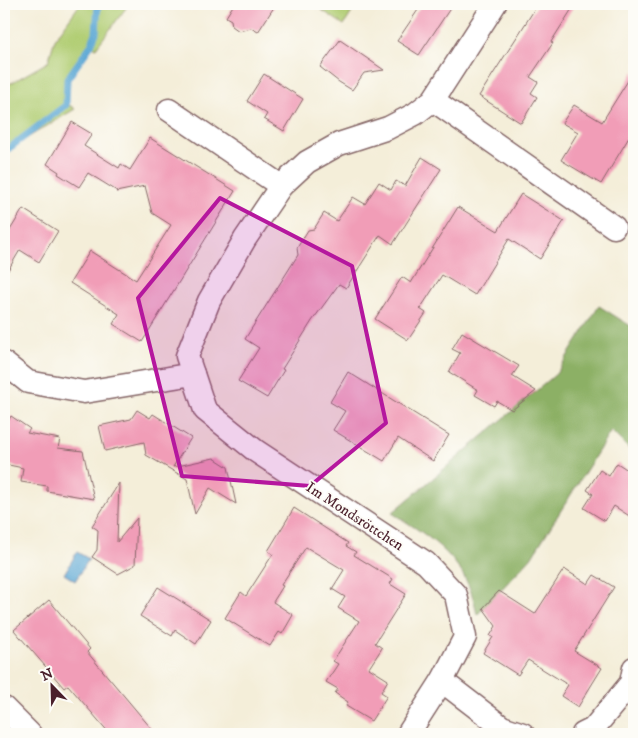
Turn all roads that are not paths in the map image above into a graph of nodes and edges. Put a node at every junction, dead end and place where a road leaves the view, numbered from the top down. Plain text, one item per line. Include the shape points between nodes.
1 (496, 4) edge
2 (433, 100) junction
3 (168, 110) dead end
4 (281, 186) junction
5 (614, 227) dead end
6 (4, 363) edge
7 (193, 374) junction
8 (634, 668) edge
9 (442, 680) junction
10 (4, 708) edge
11 (30, 734) edge
12 (408, 734) edge
13 (523, 734) edge
14 (583, 734) edge

1 - 2 street, Im Mondsröttchen
2 - 4 street, Im Mondsröttchen via 388,128 339,144 307,162
2 - 5 street
3 - 4 street
4 - 7 street, Im Mondsröttchen via 209,301 187,356
6 - 7 street via 28,382 84,392
7 - 9 street, Im Mondsröttchen via 205,410 256,451 426,563 456,595 465,638
8 - 14 street via 630,683 593,729
9 - 12 street, Im Mondsröttchen
9 - 13 street via 502,727
10 - 11 street

